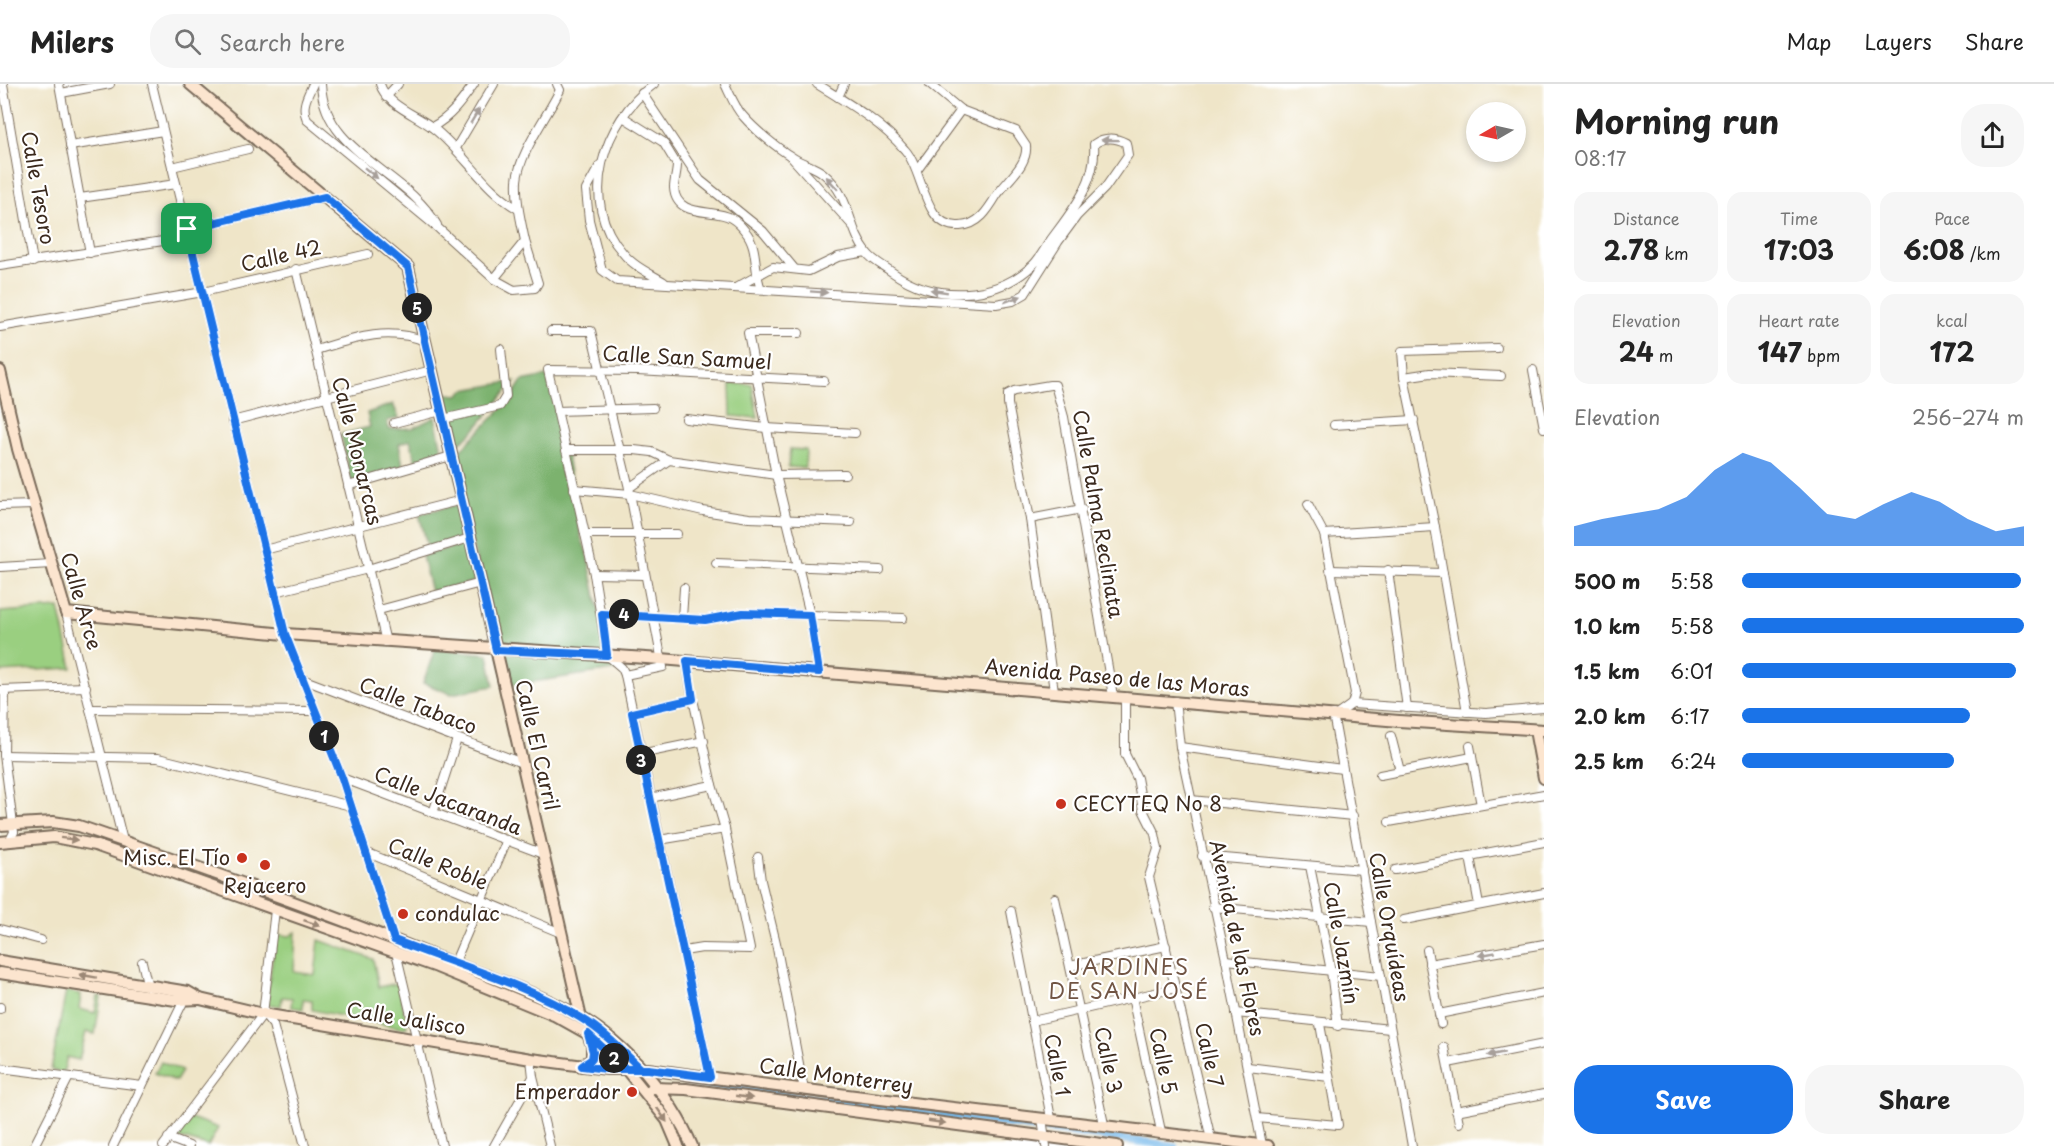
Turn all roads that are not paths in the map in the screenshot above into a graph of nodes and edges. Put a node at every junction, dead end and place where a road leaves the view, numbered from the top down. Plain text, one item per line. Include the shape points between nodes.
1 (3, 84) edge
2 (110, 84) edge
3 (152, 84) edge
4 (190, 84) edge
5 (313, 84) edge
6 (321, 84) edge
7 (380, 84) edge
8 (398, 84) edge
9 (474, 84) edge
10 (494, 84) edge
11 (654, 84) edge
12 (725, 84) edge
13 (817, 84) edge
14 (844, 84) edge
15 (930, 84) edge
16 (560, 86) edge
17 (60, 88) edge
18 (642, 93) junction
19 (321, 94) junction
20 (387, 97) junction
21 (838, 97) junction
22 (305, 100) junction
23 (961, 110) junction
24 (623, 117) junction
25 (330, 121) junction
26 (432, 127) junction
27 (319, 130) junction
28 (163, 131) junction
29 (70, 146) junction
30 (248, 148) dead end
31 (456, 148) junction
32 (791, 157) junction
33 (600, 165) junction
34 (172, 167) junction
35 (918, 169) junction
36 (1090, 179) junction
37 (176, 183) junction
38 (1105, 188) junction
39 (325, 197) junction
40 (80, 198) junction
41 (518, 209) junction
42 (854, 226) junction
43 (439, 229) junction
44 (607, 231) junction
45 (188, 233) junction
46 (594, 237) junction
47 (525, 241) junction
48 (866, 252) junction
49 (90, 253) junction
50 (368, 254) dead end
51 (33, 262) junction
52 (0, 266) edge
53 (638, 266) junction
54 (793, 267) junction
55 (296, 269) junction
56 (755, 275) junction
57 (494, 279) junction
58 (902, 279) junction
59 (633, 281) junction
60 (665, 283) junction
61 (737, 287) junction
62 (761, 289) junction
63 (202, 292) junction
64 (898, 297) junction
65 (0, 327) edge
66 (551, 331) dead end
67 (799, 333) dead end
68 (425, 341) junction
69 (1497, 348) dead end
70 (501, 349) dead end
71 (316, 350) junction
72 (601, 369) junction
73 (432, 370) junction
74 (1533, 370) dead end
75 (0, 371) edge
76 (1501, 376) dead end
77 (1404, 377) junction
78 (756, 378) junction
79 (824, 381) dead end
80 (327, 397) junction
81 (653, 408) dead end
82 (557, 411) junction
83 (611, 411) junction
84 (442, 415) junction
85 (686, 419) dead end
86 (1414, 420) junction
87 (232, 421) junction
88 (394, 423) dead end
89 (1334, 425) dead end
90 (766, 428) junction
91 (1544, 428) edge
92 (855, 433) dead end
93 (618, 449) junction
94 (566, 450) junction
95 (451, 456) junction
96 (669, 460) junction
97 (845, 474) dead end
98 (776, 475) junction
99 (348, 486) junction
100 (574, 489) junction
101 (630, 491) junction
102 (462, 500) junction
103 (1308, 504) dead end
104 (35, 505) junction
105 (0, 506) edge
106 (1082, 509) junction
107 (787, 519) junction
108 (1030, 519) junction
109 (851, 522) dead end
110 (358, 526) junction
111 (1435, 527) junction
112 (637, 533) junction
113 (585, 534) junction
114 (677, 534) dead end
115 (1324, 534) junction
116 (470, 538) junction
117 (264, 550) junction
118 (716, 563) dead end
119 (51, 564) junction
120 (0, 567) edge
121 (798, 568) junction
122 (368, 569) junction
123 (880, 570) dead end
124 (1330, 570) junction
125 (1388, 570) junction
126 (1443, 573) junction
127 (594, 574) junction
128 (645, 575) junction
129 (481, 583) junction
130 (684, 588) dead end
131 (275, 592) junction
132 (379, 610) junction
133 (66, 613) junction
134 (602, 614) junction
135 (652, 615) junction
136 (810, 615) junction
137 (682, 618) junction
138 (903, 618) dead end
139 (285, 634) junction
140 (386, 642) junction
141 (496, 650) junction
142 (607, 655) junction
143 (661, 659) junction
144 (687, 661) junction
145 (819, 672) junction
146 (625, 675) junction
147 (302, 679) junction
148 (86, 687) junction
149 (3, 690) edge
150 (1054, 691) junction
151 (1113, 696) junction
152 (1125, 697) junction
153 (693, 699) junction
154 (1175, 701) junction
155 (1352, 704) junction
156 (1407, 708) junction
157 (1544, 708) edge
158 (90, 709) junction
159 (314, 711) junction
160 (1467, 712) junction
161 (632, 713) junction
162 (1335, 714) junction
163 (1511, 728) junction
164 (1539, 730) edge
165 (1391, 736) dead end
166 (457, 739) junction
167 (2, 741) edge
168 (704, 741) junction
169 (1470, 746) dead end
170 (1180, 747) junction
171 (640, 754) junction
172 (4, 755) junction
173 (101, 756) junction
174 (1472, 757) junction
175 (1540, 757) junction
176 (522, 763) junction
177 (1342, 769) junction
178 (1400, 771) junction
179 (1380, 775) dead end
180 (342, 778) junction
181 (1544, 778) edge
182 (712, 785) junction
183 (3, 786) edge
184 (1544, 794) edge
185 (650, 798) junction
186 (1191, 800) junction
187 (1481, 805) junction
188 (351, 806) junction
189 (433, 813) junction
190 (1353, 816) junction
191 (1389, 822) dead end
192 (12, 824) junction
193 (0, 825) edge
194 (725, 830) junction
195 (507, 840) junction
196 (658, 840) junction
197 (5, 841) edge
198 (123, 841) junction
199 (1544, 842) edge
200 (1534, 846) junction
201 (1544, 848) edge
202 (368, 853) junction
203 (543, 854) junction
204 (1202, 856) junction
205 (758, 857) dead end
206 (1470, 857) junction
207 (1310, 866) junction
208 (1362, 870) junction
209 (1395, 870) dead end
210 (1544, 893) edge
211 (1054, 898) dead end
212 (482, 900) junction
213 (1479, 905) junction
214 (1213, 907) junction
215 (275, 910) junction
216 (1011, 911) dead end
217 (1320, 917) junction
218 (1404, 920) dead end
219 (1371, 922) junction
220 (0, 929) edge
221 (561, 933) junction
222 (41, 940) dead end
223 (1544, 944) edge
224 (395, 946) junction
225 (1166, 946) junction
226 (1427, 950) dead end
227 (684, 951) junction
228 (1226, 960) junction
229 (0, 961) edge
230 (142, 962) dead end
231 (454, 964) junction
232 (1430, 964) junction
233 (1070, 966) junction
234 (1331, 971) junction
235 (0, 973) edge
236 (1381, 976) junction
237 (148, 987) junction
238 (1176, 988) junction
239 (1544, 993) edge
240 (186, 996) junction
241 (1132, 998) junction
242 (1080, 1009) junction
243 (1236, 1013) junction
244 (263, 1014) junction
245 (1439, 1014) junction
246 (581, 1018) junction
247 (1032, 1021) junction
248 (1320, 1024) junction
249 (1441, 1024) dead end
250 (1338, 1026) junction
251 (1390, 1029) junction
252 (588, 1034) junction
253 (417, 1039) junction
254 (1544, 1044) edge
255 (1444, 1047) dead end
256 (531, 1059) junction
257 (1448, 1063) junction
258 (582, 1066) junction
259 (1248, 1067) junction
260 (0, 1068) edge
261 (640, 1068) junction
262 (607, 1069) junction
263 (626, 1069) junction
264 (691, 1075) junction
265 (533, 1077) junction
266 (710, 1077) junction
267 (1329, 1077) junction
268 (68, 1079) junction
269 (142, 1086) junction
270 (641, 1086) junction
271 (656, 1088) junction
272 (686, 1089) junction
273 (672, 1090) junction
274 (804, 1090) junction
275 (1544, 1094) edge
276 (668, 1104) junction
277 (1456, 1111) junction
278 (1257, 1118) junction
279 (1045, 1119) junction
280 (1459, 1123) dead end
281 (1104, 1124) junction
282 (1161, 1131) junction
283 (168, 1138) junction
284 (1046, 1139) edge
285 (1211, 1139) junction
286 (1262, 1145) edge
287 (34, 1146) edge
288 (113, 1146) edge
289 (163, 1146) edge
290 (189, 1146) edge
291 (304, 1146) edge
292 (442, 1146) edge
293 (494, 1146) edge
294 (550, 1146) edge
295 (678, 1146) edge
296 (692, 1146) edge
297 (1117, 1146) edge
298 (1268, 1146) edge
299 (1412, 1146) edge

1 - 51 street, Calle Tesoro
2 - 17 street
3 - 28 street
4 - 39 main road, Calle El Carril
5 - 22 street
6 - 19 street
7 - 20 street
8 - 20 street
9 - 26 street via 458,107
31 -> 10 street
11 - 18 street
12 - 32 street via 742,115
13 - 21 street
14 - 21 street
15 - 23 street
16 - 41 street via 524,157 517,179
17 - 29 street
18 - 24 street
18 - 54 street via 700,180 763,231
19 - 22 street
19 - 25 street
20 - 26 street
21 - 35 street via 878,122 907,151
22 - 27 street via 307,120
23 - 35 street
23 - 35 street via 1016,131 1026,146 1024,163 982,217 960,226 938,219 925,196
24 - 33 street
24 - 56 street via 663,142 677,165 674,189 680,202 693,212 730,218 745,232 754,246
25 - 27 street
25 - 43 street via 351,147 395,178 424,206
26 - 31 street
27 -> 43 street
28 - 29 street
28 - 34 street
29 - 40 street
30 - 34 street
31 - 41 street via 502,201
32 - 42 street
42 -> 32 street via 838,189 823,173
33 - 44 street via 600,208
33 - 46 street via 586,190
34 - 37 street
36 - 38 street
38 -> 36 street via 1128,155 1126,143 1108,138 1094,144
36 -> 58 street via 1035,263 1002,286 937,293
37 - 40 street
37 - 45 street
64 -> 38 street via 1013,301 1035,283 1077,216
39 - 45 street
39 - 68 main road, Calle El Carril via 408,267
40 - 49 street
41 - 47 street
42 - 48 street
43 - 57 street
44 - 46 street
44 - 53 street via 623,254
45 - 49 street
45 - 63 street
46 - 59 street via 602,270 616,280
47 - 57 street
47 - 57 street via 536,271 535,288 514,290
48 - 54 street via 838,257 809,271
48 - 58 street
49 - 51 street
50 - 55 street, Calle 42
51 - 52 street
53 - 59 street
53 - 60 street
54 - 56 street via 773,267
55 - 63 street, Calle 42
55 - 71 street, Calle Monarcas
56 - 61 street
56 - 62 street
58 - 64 street via 902,293
59 - 60 street
60 - 61 street
61 - 62 street
62 -> 64 street
63 - 65 street, Calle 42
63 - 87 street
66 - 72 street via 591,331
67 - 78 street via 748,333
68 - 71 street via 387,333
68 - 73 main road, Calle El Carril
69 - 77 street via 1402,351
70 - 84 street via 506,396 500,406
71 - 80 street, Calle Monarcas
72 - 78 street, Calle San Samuel
72 - 82 street, Calle San Samuel via 548,370
72 - 83 street
73 - 80 street
73 - 84 main road, Calle El Carril
74 - 91 street
75 - 104 main road, Calle Arce
76 - 77 street via 1430,373
77 - 86 street
78 - 79 street, Calle San Samuel
78 - 90 street
80 - 87 street
80 - 99 street, Calle Monarcas
81 - 83 street
82 - 83 street
82 - 94 street
83 - 93 street
84 - 88 street
84 - 95 main road, Calle El Carril
85 - 90 street
86 - 89 street
86 - 111 street
87 - 117 street
90 - 92 street
90 - 98 street
93 - 94 street
93 - 96 street via 652,452
93 - 101 street
94 - 100 street
95 - 99 street
95 - 102 main road, Calle El Carril
96 - 98 street
96 - 101 street
97 - 98 street
98 - 107 street
99 - 110 street, Calle Monarcas
100 - 101 street
100 - 113 street
101 - 107 street via 703,511
101 - 112 street
102 - 110 street
102 - 116 main road, Calle El Carril
103 - 115 street
104 - 105 street
104 - 119 main road, Calle Arce
106 - 108 street
106 - 108 street, Calle Palma Reclinata via 1058,390 1050,385 1008,394
106 - 151 street, Calle Palma Reclinata
107 - 109 street
107 - 121 street
108 - 150 street
110 - 117 street
110 - 122 street, Calle Monarcas
111 - 115 street
111 - 126 street
112 - 113 street
112 - 114 street
112 - 128 street
113 - 127 street
115 - 124 street
116 - 122 street
116 - 129 main road, Calle El Carril
117 - 131 street
118 - 121 street
119 - 120 street
119 - 133 main road, Calle Arce
121 - 123 street
121 - 136 street
122 - 131 street
122 - 132 street, Calle Monarcas
124 - 125 street
124 - 155 street via 1355,693
125 - 126 street
125 - 156 street
126 - 160 street
127 - 128 street
127 - 134 street
128 - 135 street
129 - 132 street
129 - 141 main road, Calle El Carril
130 - 137 street
131 - 139 street
132 - 140 street, Calle Monarcas
133 - 139 main road, Avenida Paseo de las Moras
133 - 148 street, Calle Arce
134 - 135 street
134 - 142 street
135 - 137 street
135 - 143 street
136 - 137 street via 743,613 705,620
136 - 138 street
136 - 145 street
139 - 140 main road, Avenida Paseo de las Moras
139 - 147 street
140 - 141 main road, Avenida Paseo de las Moras
141 - 142 main road, Avenida Paseo de las Moras
141 - 176 main road, Calle El Carril
142 - 143 main road, Avenida Paseo de las Moras
142 - 146 street
143 - 144 main road, Avenida Paseo de las Moras
143 - 146 street via 663,667
144 - 145 main road, Avenida Paseo de las Moras
144 - 153 street
145 - 150 main road, Avenida Paseo de las Moras
146 - 161 street
147 - 159 street
147 - 166 street, Calle Tabaco
148 - 149 street
148 - 158 street, Calle Arce
149 - 167 street
150 - 151 main road, Avenida Paseo de las Moras
151 - 152 main road, Avenida Paseo de las Moras
152 - 154 main road, Avenida Paseo de las Moras
152 - 225 street, Calle 7 via 1125,754 1155,834 1158,849 1149,873
153 - 161 street
153 - 168 street
154 - 162 main road, Avenida Paseo de las Moras
154 - 170 street, Avenida de las Flores
155 - 156 street
155 - 162 street
156 - 160 street
157 - 160 street
158 - 159 street
158 - 173 street, Calle Arce
159 - 180 street
161 - 171 street
162 - 163 main road, Avenida Paseo de las Moras
162 - 177 street, Calle Orquídeas
163 - 164 main road, Avenida Paseo de las Moras
163 - 175 main road via 1526,738
164 - 175 main road
165 - 178 street
166 - 176 street, Calle Tabaco
166 - 189 street
167 - 172 street
168 - 171 street
168 - 182 street
169 - 174 street
170 - 177 street
170 - 186 street, Avenida de las Flores
171 - 185 street
172 - 173 street
172 - 183 street
173 - 188 street via 158,758
173 - 198 street, Calle Arce
174 - 178 street
174 - 187 street
175 - 181 main road
176 - 203 main road, Calle El Carril
177 - 190 street, Calle Orquídeas
178 - 179 street
180 - 188 street
180 - 189 street, Calle Jacaranda
182 - 185 street
182 - 194 street
183 - 192 street
184 - 187 street
185 - 196 street
186 - 190 street
186 - 204 street, Avenida de las Flores
187 - 191 street
188 - 202 street
189 - 195 street, Calle Jacaranda
190 - 208 street, Calle Orquídeas
192 - 193 main road
192 - 197 street via 14,834
192 - 198 main road via 53,822
194 - 196 street
194 - 227 street via 750,949
195 - 203 street, Calle Jacaranda
195 - 212 street
196 - 227 street
197 -> 215 main road via 54,837 80,841
198 - 224 main road
199 - 200 street
200 - 201 street
200 - 206 street
202 - 212 street, Calle Roble
202 - 224 street
203 - 221 main road, Calle El Carril
204 - 207 street
204 - 214 street, Avenida de las Flores
205 - 274 street
206 - 209 street
206 - 213 street
207 - 208 street
207 - 217 street, Calle Jazmín
208 - 219 street, Calle Orquídeas
210 - 213 street
211 - 233 street, Calle 3
212 - 221 street, Calle Roble
212 - 231 street
213 - 218 street
214 - 217 street
214 - 228 street, Avenida de las Flores
215 -> 224 main road
215 - 244 street
216 - 247 street, Calle 1
217 - 219 street
217 - 234 street, Calle Jazmín
219 - 236 street, Calle Orquídeas
220 - 222 street
221 - 246 main road, Calle El Carril
223 -> 232 street
224 - 231 main road
224 - 252 main road via 519,999
224 - 253 street
225 - 233 street
225 - 238 street, Calle 7
226 - 232 street
227 - 266 street
228 - 234 street
228 - 243 street, Avenida de las Flores
237 -> 229 main road, Calle Jalisco
230 - 237 street
231 - 246 main road
232 - 245 street
233 - 242 street, Calle 3
234 - 236 street
234 - 250 street, Calle Jazmín
235 - 240 main road, Calle Jalisco
236 - 251 street, Calle Orquídeas
237 - 240 main road, Calle Jalisco
238 - 241 street
238 - 285 street, Calle 7
239 - 245 street
240 - 244 main road, Calle Jalisco
240 - 269 street
241 - 242 street
241 - 282 street, Calle 5
242 - 247 street
242 - 281 street, Calle 3
243 - 248 street
243 - 259 street, Avenida de las Flores
244 - 253 main road, Calle Jalisco
244 - 283 street
244 - 291 street via 273,1025
245 - 249 street
246 - 261 main road
247 - 279 street, Calle 1
248 - 250 street
248 - 267 street, Calle Jazmín
250 - 251 street
251 - 299 street, Calle Orquídeas
252 - 258 main road via 592,1059
252 - 263 main road
253 - 256 main road, Calle Jalisco
253 - 292 street
254 -> 257 street
255 - 257 street
256 - 258 main road, Calle Jalisco
256 - 265 street
257 - 277 street
258 - 262 main road, Calle Jalisco
259 - 267 street
259 - 278 street, Avenida de las Flores
260 - 268 street
261 - 263 main road, Calle Monterrey
261 - 264 main road, Calle Monterrey
261 - 271 main road
262 - 263 main road, Calle Jalisco
262 - 270 main road, Calle Jalisco
263 - 270 main road
264 - 266 main road, Calle Monterrey
264 - 272 main road via 682,1082
265 - 293 street
265 - 294 street
266 - 274 main road, Calle Monterrey
267 - 278 street, Calle Jazmín via 1338,1125
268 - 269 street
268 - 287 street
269 - 288 street
270 - 271 main road, Calle Monterrey
270 -> 295 main road via 667,1120
271 - 273 main road, Calle Monterrey
271 - 276 main road
272 - 273 main road, Calle Monterrey
272 -> 284 main road, Calle Monterrey
273 - 276 main road
274 - 279 main road, Calle Monterrey
275 - 277 street
276 - 296 main road
277 - 280 street
278 - 286 street, Avenida de las Flores
279 - 281 main road, Calle Monterrey
279 - 284 street, Calle 1
281 - 282 main road, Calle Monterrey
282 - 285 main road, Calle Monterrey
283 - 289 street
283 - 290 street
284 - 297 main road, Calle Monterrey
285 - 286 main road, Calle Monterrey
286 - 298 main road, Calle Monterrey

